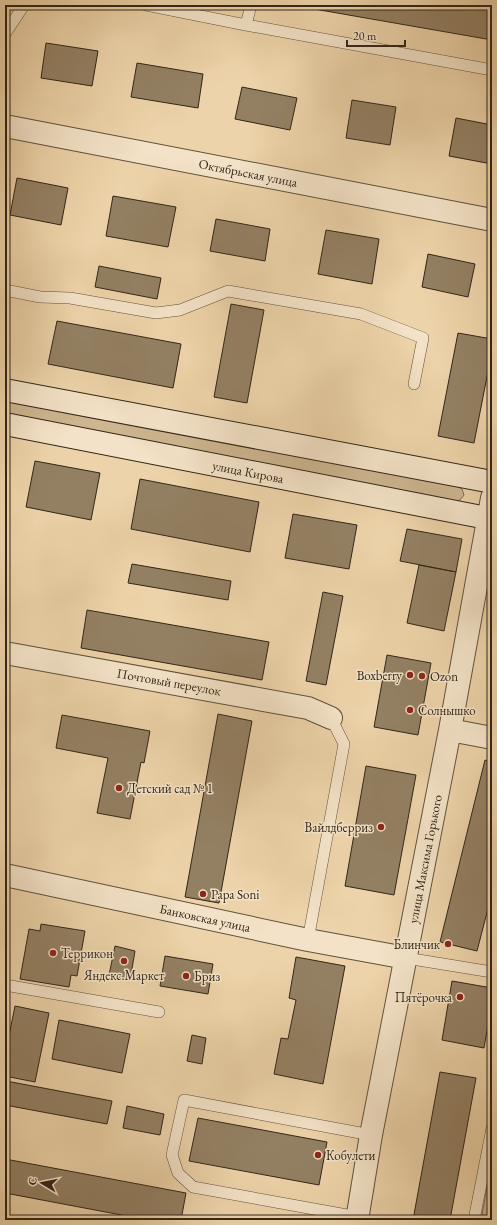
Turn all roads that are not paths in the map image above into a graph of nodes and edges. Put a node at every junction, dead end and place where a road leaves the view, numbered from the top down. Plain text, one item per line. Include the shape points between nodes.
1 (24, 5) edge
2 (146, 5) edge
3 (250, 5) edge
4 (246, 25) junction
5 (5, 34) edge
6 (492, 70) edge
7 (5, 126) edge
8 (492, 220) edge
9 (5, 290) edge
10 (414, 384) dead end
11 (5, 390) edge
12 (5, 424) edge
13 (492, 482) edge
14 (491, 512) edge
15 (5, 652) edge
16 (331, 718) joint
17 (450, 730) junction
18 (492, 738) edge
19 (5, 875) edge
20 (308, 940) junction
21 (406, 958) junction
22 (492, 972) edge
23 (5, 985) edge
24 (159, 1012) dead end
25 (492, 1128) edge
26 (371, 1135) junction
27 (490, 1147) edge
28 (357, 1218) edge
29 (476, 1220) edge

1 - 5 lane
2 - 4 lane
3 - 4 lane
4 - 6 lane
7 - 8 street, Октябрьская улица
9 - 10 lane via 156,313 180,310 228,291 361,314 423,338
11 - 13 street
12 - 14 street, улица Кирова
14 - 17 street, улица Максима Горького
15 - 16 street, Почтовый переулок via 308,708
16 - 20 lane via 344,744
17 - 18 street
17 - 21 street, улица Максима Горького
19 - 20 street, Банковская улица
20 - 21 street, Банковская улица
21 - 22 lane
21 - 26 street, улица Максима Горького
23 - 24 lane
25 - 27 lane
26 - 28 street, улица Максима Горького
26 - 28 lane via 184,1100 172,1155 178,1173 193,1187
27 - 29 lane

